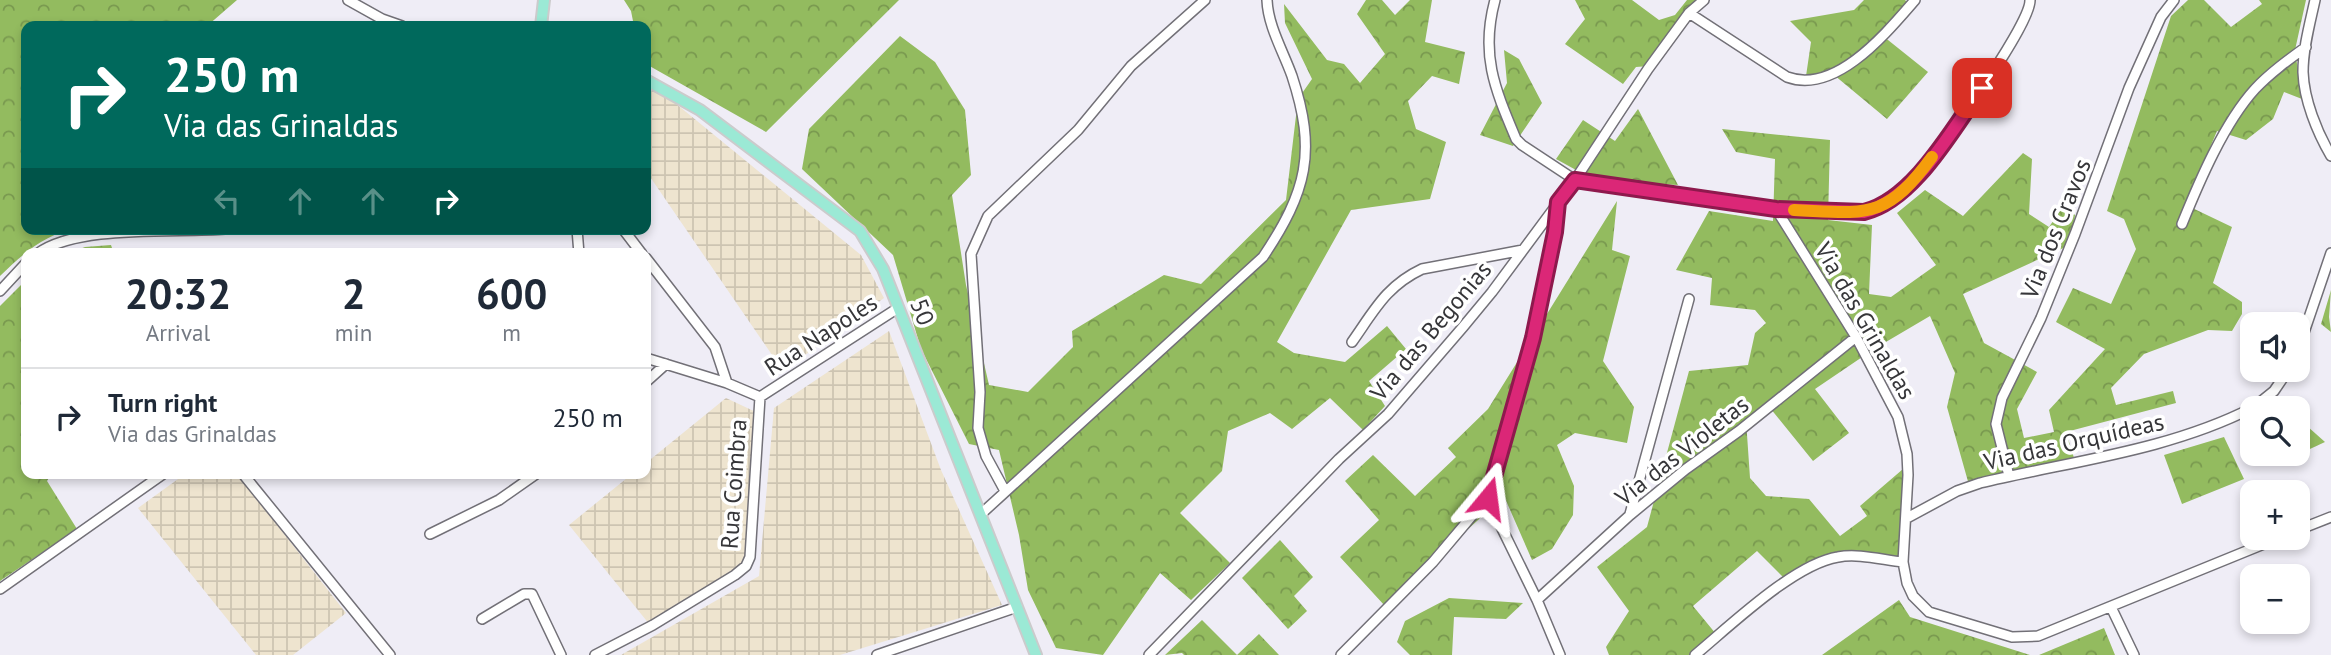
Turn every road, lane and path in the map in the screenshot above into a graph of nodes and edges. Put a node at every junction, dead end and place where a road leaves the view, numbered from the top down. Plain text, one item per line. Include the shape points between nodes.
1 (348, 0) edge
2 (544, 0) edge
3 (1205, 0) edge
4 (1267, 0) edge
5 (1495, 0) edge
6 (1704, 0) edge
7 (1915, 0) edge
8 (2030, 0) edge
9 (2174, 0) edge
10 (2315, 0) edge
11 (1689, 13) junction
12 (388, 21) edge
13 (542, 21) edge
14 (2306, 47) junction
15 (651, 83) edge
16 (2331, 156) edge
17 (1575, 180) junction
18 (1558, 202) junction
19 (1776, 209) junction
20 (2182, 224) dead end
21 (98, 235) edge
22 (48, 248) edge
23 (1523, 250) junction
24 (2331, 253) edge
25 (651, 264) edge
26 (21, 268) edge
27 (0, 291) edge
28 (1689, 299) dead end
29 (898, 308) junction
30 (2310, 315) edge
31 (1856, 337) junction
32 (1352, 342) dead end
33 (651, 360) edge
34 (666, 364) junction
35 (651, 378) edge
36 (2280, 382) edge
37 (727, 383) junction
38 (2268, 396) edge
39 (760, 397) junction
40 (2240, 413) edge
41 (2009, 476) junction
42 (156, 479) edge
43 (247, 479) edge
44 (529, 479) edge
45 (1005, 491) junction
46 (1488, 498) junction
47 (981, 514) junction
48 (1630, 515) junction
49 (2331, 517) edge
50 (1907, 518) junction
51 (2310, 525) edge
52 (430, 534) dead end
53 (2249, 550) edge
54 (1903, 562) junction
55 (0, 589) edge
56 (1537, 600) junction
57 (1017, 607) junction
58 (2111, 607) junction
59 (482, 619) dead end
60 (390, 655) edge
61 (561, 655) edge
62 (595, 655) edge
63 (877, 655) edge
64 (1036, 655) edge
65 (1149, 655) edge
66 (1341, 655) edge
67 (1560, 655) edge
68 (1695, 655) edge
69 (2134, 655) edge

1 - 12 street
2 - 13 main road
3 - 45 street via 1131,66 1078,130 988,216 975,243 971,254 978,428 986,456
4 - 45 street via 1301,108 1307,147 1300,187 1286,223 1263,257
5 - 17 street via 1489,65 1516,139
6 - 11 street, Via das Begonias
7 - 11 street via 1886,33 1842,69 1810,81 1787,77
8 - 19 street via 2027,15 1982,88 1905,190 1864,212
9 - 41 street, Via dos Cravos via 2161,17 2129,88 2041,318 2000,405 1996,425
10 - 14 street
11 - 17 street, Via das Begonias
14 - 16 street via 2305,85
14 - 20 street via 2255,90 2236,114
15 - 29 main road, 50 via 700,110 860,231 883,269
17 - 18 street, Via das Begonias
17 - 19 street
18 - 23 street, Via das Begonias
18 - 46 street via 1533,338
19 - 31 street, Via das Grinaldas
21 - 22 street
23 - 32 street via 1406,276 1388,291
23 - 65 street, Via das Begonias via 1388,414
24 - 30 street
25 - 37 street via 715,347
26 - 27 street
28 - 48 street
29 - 39 street, Rua Napoles
29 - 47 main road, 50
31 - 48 street, Via das Violetas
31 - 50 street, Via das Grinaldas via 1891,400 1903,435 1909,475
33 - 34 street, Rua Napoles
34 - 35 street
34 - 37 street, Rua Napoles
36 - 38 street, Via das Orquídeas
37 - 39 street, Rua Napoles
39 - 62 street, Rua Coimbra via 746,566 653,625
40 - 41 street, Via das Orquídeas via 2133,450
41 - 50 street, Via das Orquídeas via 1957,491
42 - 55 street
43 - 60 street
44 - 52 street via 499,500
45 - 47 street
46 - 56 street
46 - 66 street via 1433,562
47 - 57 main road, 50
48 - 56 street, Via das Violetas
49 - 51 street
50 - 54 street, Via das Grinaldas
53 - 58 street, Via das Grinaldas
54 - 58 street, Via das Grinaldas via 1913,596 1929,612 2012,637 2038,636
54 - 68 street via 1839,556 1818,563 1777,587
56 - 67 street
57 - 63 street
57 - 64 main road, 50
58 - 69 street
59 - 61 street via 524,594 532,594

